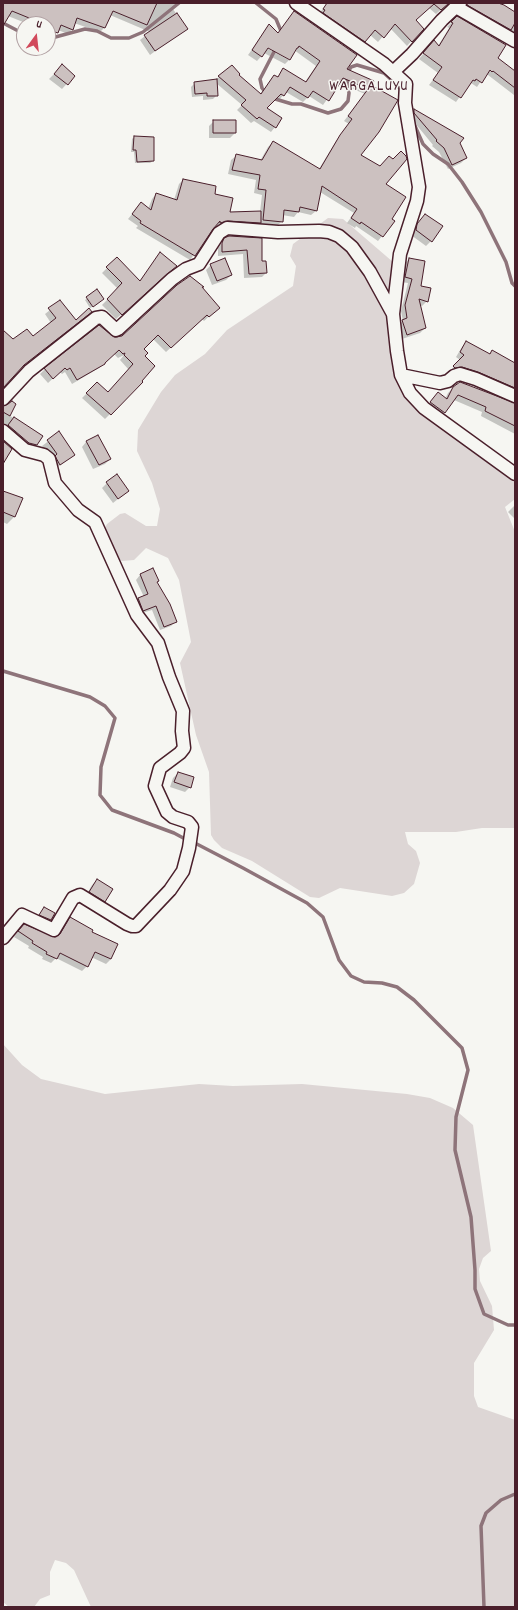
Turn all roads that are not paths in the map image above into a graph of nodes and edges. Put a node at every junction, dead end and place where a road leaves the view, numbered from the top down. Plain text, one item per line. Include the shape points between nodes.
1 (296, 3) edge
2 (458, 5) edge
3 (515, 41) edge
4 (392, 72) junction
5 (393, 314) junction
6 (401, 375) junction
7 (515, 396) edge
8 (3, 399) edge
9 (3, 431) edge
10 (515, 474) edge
11 (3, 938) edge

1 - 4 street
2 - 3 street
2 - 4 street
4 - 5 street via 407,86 406,97 418,188 400,254
5 - 6 street
5 - 8 street via 370,272 352,247 339,236 318,231 278,232 226,228 219,233 199,264 172,279 118,329 102,318 96,318 29,371
6 - 7 street via 440,383 460,374
6 - 10 street via 410,393 424,408
9 - 11 street via 25,450 49,458 55,483 78,510 95,522 137,614 158,643 182,711 184,748 160,768 155,786 167,812 188,822 192,828 183,870 174,885 136,926 127,924 80,895 73,898 54,930 22,915

